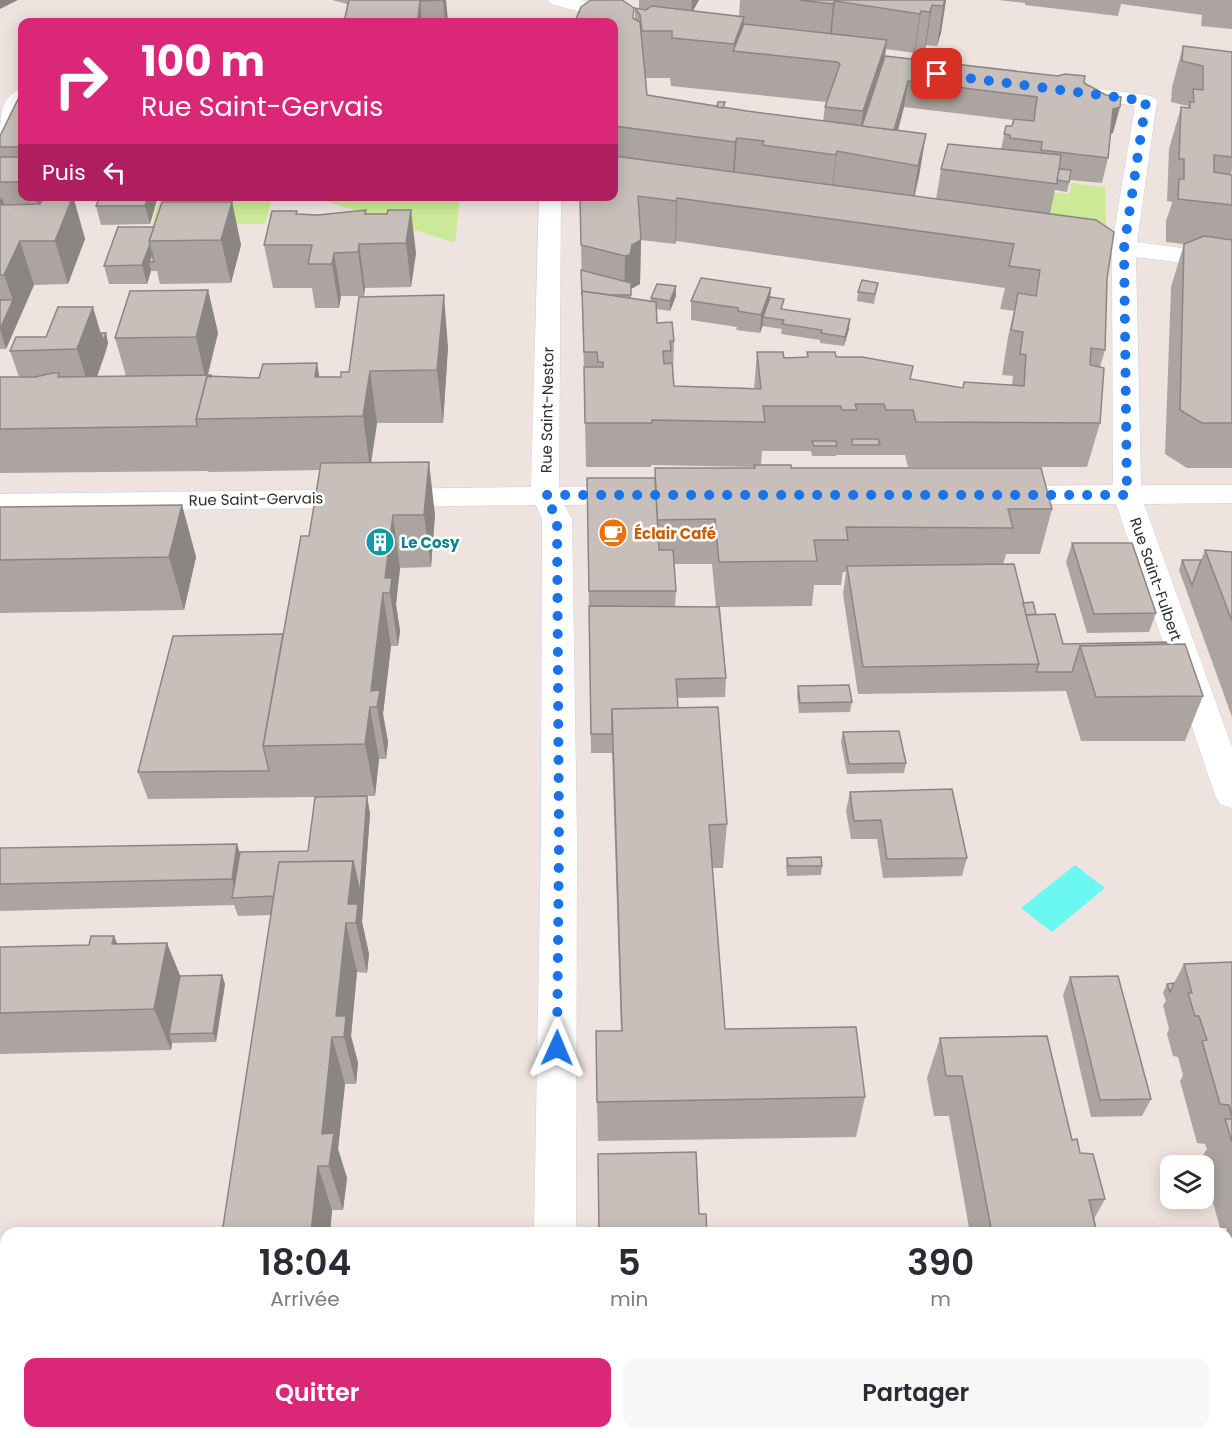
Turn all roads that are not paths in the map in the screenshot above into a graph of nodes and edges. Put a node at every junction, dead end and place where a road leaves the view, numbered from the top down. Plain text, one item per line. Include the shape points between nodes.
1 (558, 0) edge
2 (609, 5) edge
3 (588, 18) edge
4 (651, 24) edge
5 (1053, 89) edge
6 (18, 100) edge
7 (0, 132) edge
8 (550, 201) edge
9 (1083, 243) edge
10 (1124, 248) junction
11 (1232, 262) edge
12 (1232, 494) edge
13 (545, 495) junction
14 (654, 495) edge
15 (975, 495) edge
16 (1127, 495) junction
17 (0, 503) edge
18 (1232, 795) edge
19 (555, 1227) edge

1 - 2 street
2 - 3 street
2 - 4 street
5 - 10 street, Rue Saint-Fulbert via 1146,101
6 - 7 street
8 - 13 street, Rue Saint-Nestor
9 - 10 street
10 - 11 street
10 - 16 street, Rue Saint-Fulbert
12 - 16 street
13 - 14 street, Rue Saint-Gervais
13 - 17 street, Rue Saint-Gervais
13 - 19 street, Rue Saint-Nestor via 557,519
15 - 16 street
16 - 18 street, Rue Saint-Fulbert

